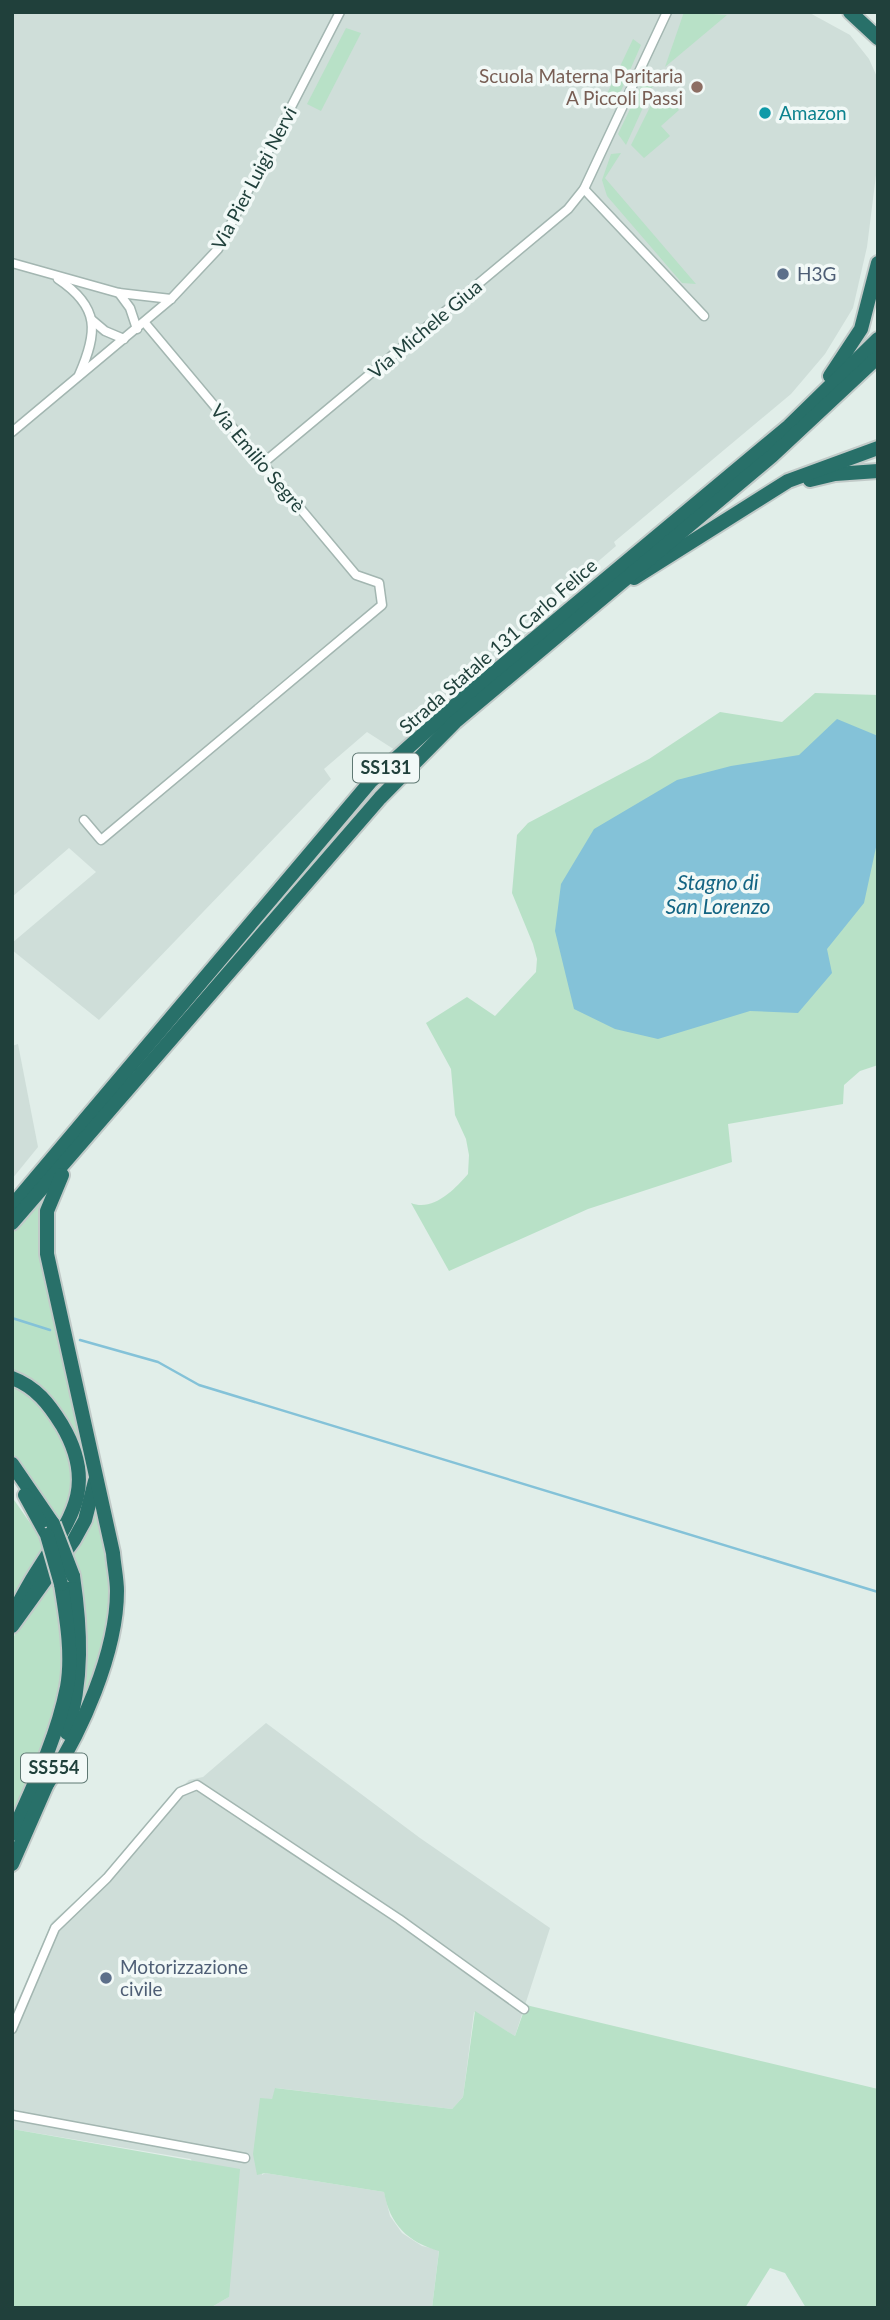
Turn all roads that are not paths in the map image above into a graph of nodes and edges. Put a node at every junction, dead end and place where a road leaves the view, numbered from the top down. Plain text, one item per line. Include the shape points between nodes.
1 (340, 12) edge
2 (667, 12) edge
3 (850, 12) edge
4 (878, 38) edge
5 (584, 189) junction
6 (12, 263) edge
7 (878, 263) edge
8 (52, 275) junction
9 (119, 293) junction
10 (172, 299) junction
11 (704, 316) dead end
12 (92, 320) junction
13 (145, 323) junction
14 (137, 329) junction
15 (124, 339) junction
16 (878, 339) edge
17 (878, 357) edge
18 (78, 377) junction
19 (12, 432) edge
20 (878, 448) edge
21 (262, 464) junction
22 (878, 471) edge
23 (772, 492) junction
24 (631, 556) junction
25 (614, 588) junction
26 (84, 820) dead end
27 (89, 1134) junction
28 (12, 1206) edge
29 (12, 1223) edge
30 (12, 1378) edge
31 (12, 1464) edge
32 (97, 1476) junction
33 (12, 1477) edge
34 (12, 1489) edge
35 (31, 1504) junction
36 (50, 1530) junction
37 (67, 1580) junction
38 (12, 1616) edge
39 (12, 1626) edge
40 (47, 1784) junction
41 (12, 1834) edge
42 (12, 1864) edge
43 (524, 2008) dead end
44 (12, 2029) edge
45 (12, 2115) edge
46 (245, 2158) dead end

1 - 10 street, Via Pier Luigi Nervi via 233,225 201,270
2 - 5 street, Via Michele Giua
3 - 4 highway
5 - 11 street
5 - 21 street, Via Michele Giua via 549,226
6 - 8 street
7 - 24 highway via 861,329 828,379 667,517
8 - 9 street
8 - 12 street via 83,299
9 - 10 street
9 - 14 street
10 - 13 street, Via Pier Luigi Nervi
12 - 15 street
12 - 18 street via 90,352
13 - 14 street, Via Pier Luigi Nervi
13 - 21 street, Via Emilio Segrè
14 - 15 street, Via Pier Luigi Nervi
15 - 18 street, Via Pier Luigi Nervi
16 - 24 highway, Strada Statale 131 Carlo Felice / SS131 via 789,426
17 - 25 highway, Strada Statale 131 Carlo Felice / SS131 via 772,456
18 - 19 street, Via Pier Luigi Nervi
20 - 23 highway via 788,481
21 - 26 street, Via Emilio Segrè via 356,575 379,583 382,605 101,840
22 - 23 highway via 835,474
23 - 25 highway
24 - 28 highway, Strada Statale 131 Carlo Felice / SS131 via 371,781
25 - 27 highway, Strada Statale 131 Carlo Felice / SS131 via 455,722 380,798
27 - 29 highway, Strada Statale 131 Carlo Felice / SS131
27 - 32 highway via 88,1144 54,1188 46,1223 47,1254
30 - 38 highway via 27,1384 50,1405 65,1430 80,1476 76,1510
31 - 36 highway, SS554
32 - 39 highway via 85,1520 74,1540
32 - 40 highway via 113,1553 114,1623 107,1654 65,1758
33 - 35 highway, SS554
34 - 35 highway
35 - 36 highway, SS554
36 - 37 highway, SS554, bridge
37 - 40 highway, SS554 via 79,1617 78,1688 64,1743
37 - 41 highway, SS554 via 67,1687 48,1749
40 - 42 highway, SS554
43 - 44 street via 197,1784 180,1792 107,1878 55,1928
45 - 46 street

